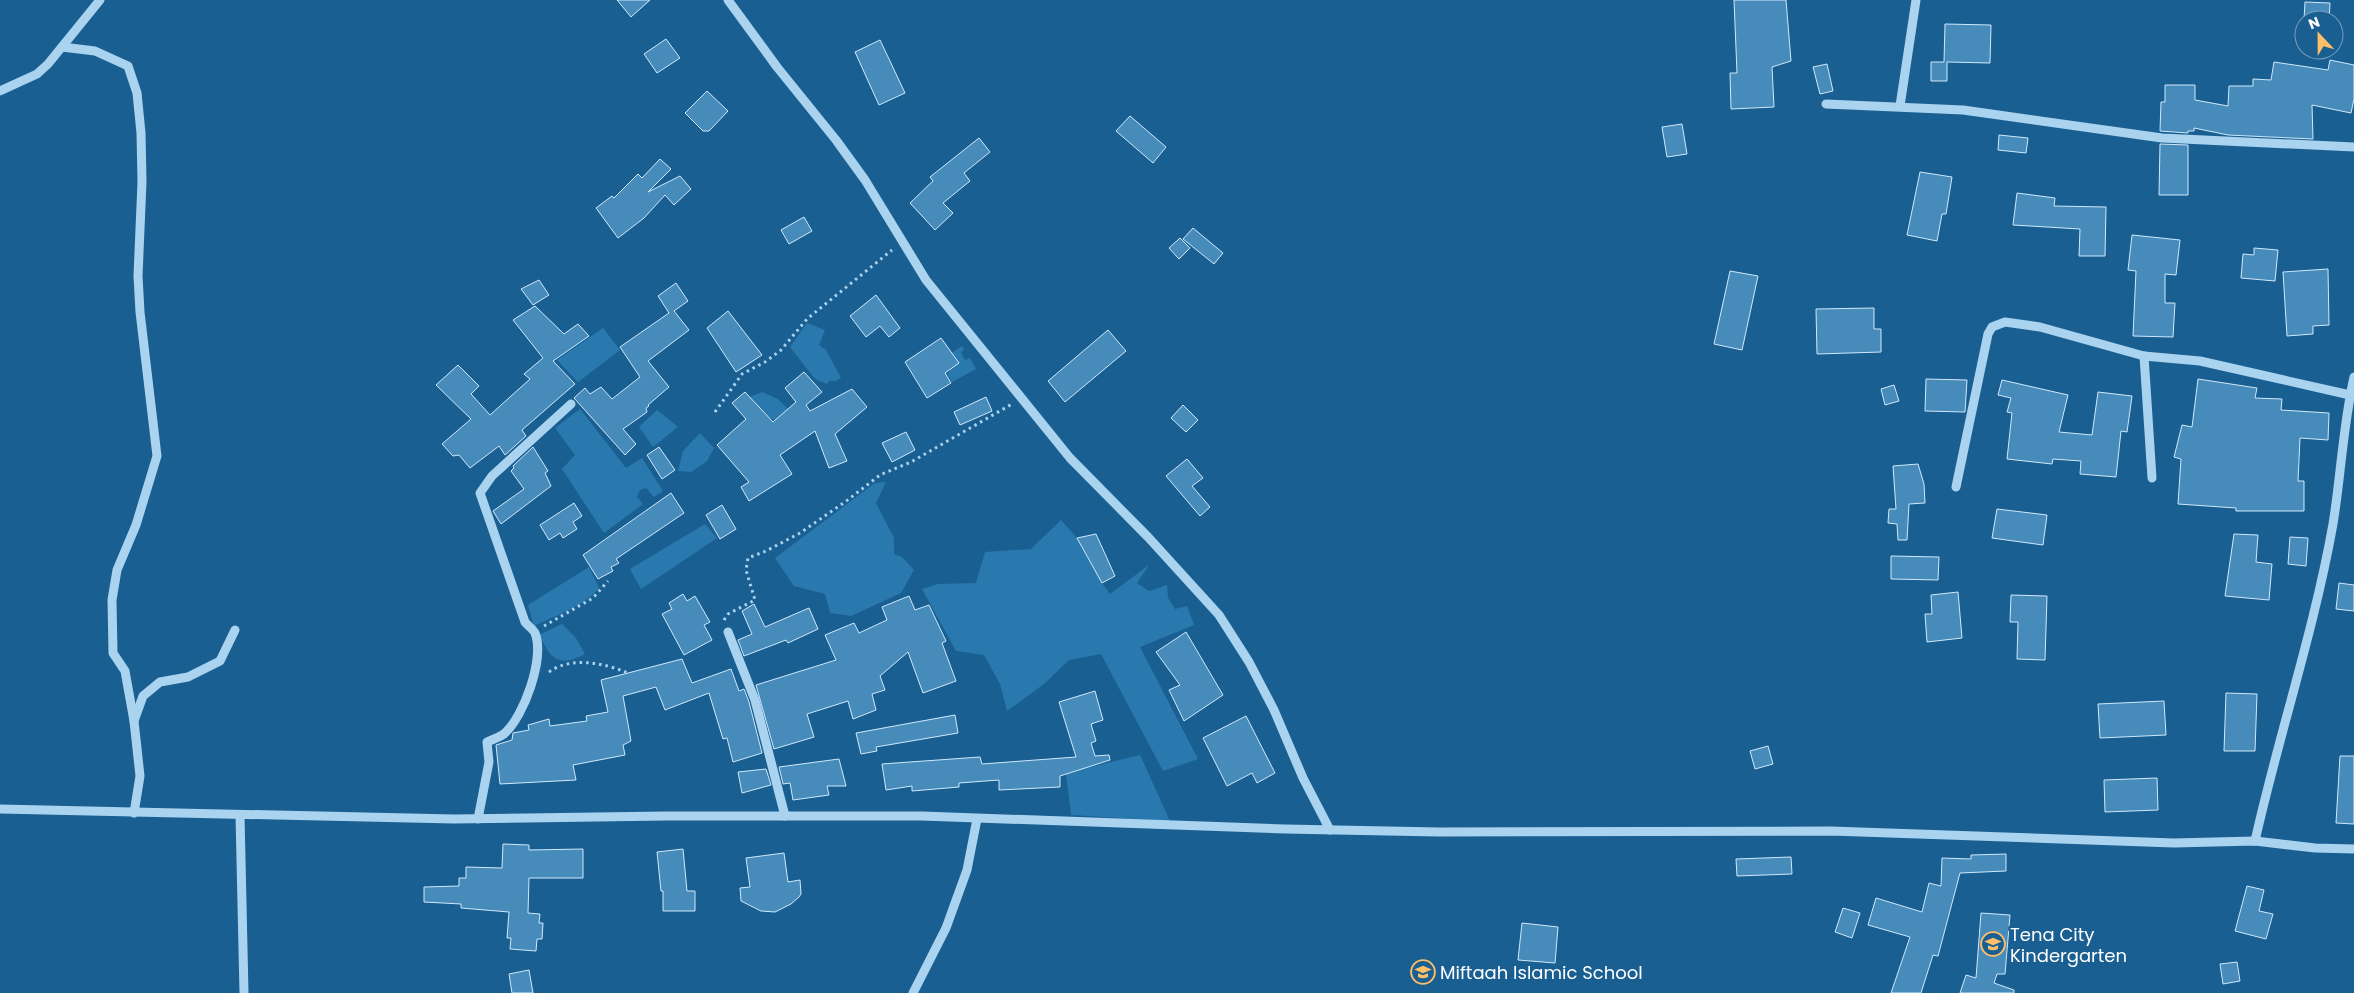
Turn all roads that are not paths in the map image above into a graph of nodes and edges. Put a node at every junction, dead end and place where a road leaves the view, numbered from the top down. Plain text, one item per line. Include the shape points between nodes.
1 (100, 0) edge
2 (728, 0) edge
3 (1916, 0) edge
4 (62, 47) junction
5 (0, 90) edge
6 (1826, 104) dead end
7 (1900, 106) junction
8 (2354, 147) edge
9 (2144, 356) junction
10 (2354, 377) edge
11 (2350, 395) junction
12 (571, 404) dead end
13 (2152, 478) dead end
14 (1956, 487) dead end
15 (235, 630) dead end
16 (728, 632) road end
17 (134, 721) junction
18 (0, 809) edge
19 (134, 813) junction
20 (240, 814) junction
21 (785, 816) junction
22 (478, 819) junction
23 (977, 819) junction
24 (1330, 830) junction
25 (2255, 841) junction
26 (2354, 848) edge
27 (244, 993) edge
28 (912, 993) edge

1 - 4 street
2 - 24 street via 836,140 926,280 1070,458 1219,615 1254,670
3 - 7 street
4 - 5 street via 37,74
4 - 17 street via 95,51 128,66 137,92 142,182 138,276 157,456 136,525 117,570 112,600 113,653 125,671
6 - 7 street
7 - 8 street via 1963,110 2162,138
9 - 11 street via 2200,361
9 - 13 street
9 - 14 street via 2040,327 2011,322 1992,327
10 - 11 street
11 - 25 street via 2333,523 2312,624
12 - 22 street via 492,476 480,493 525,622 534,631 538,650 537,668 524,704 505,733 488,742 489,762
15 - 17 street via 220,661 188,677 160,682 143,696
16 - 21 street via 755,700
17 - 19 street via 140,776
18 - 19 street
19 - 20 street
20 - 22 street
20 - 27 street
21 - 22 street
21 - 23 street
23 - 24 street
23 - 28 street via 967,870 946,928
24 - 25 street via 1831,831 2174,844
25 - 26 street via 2315,848

